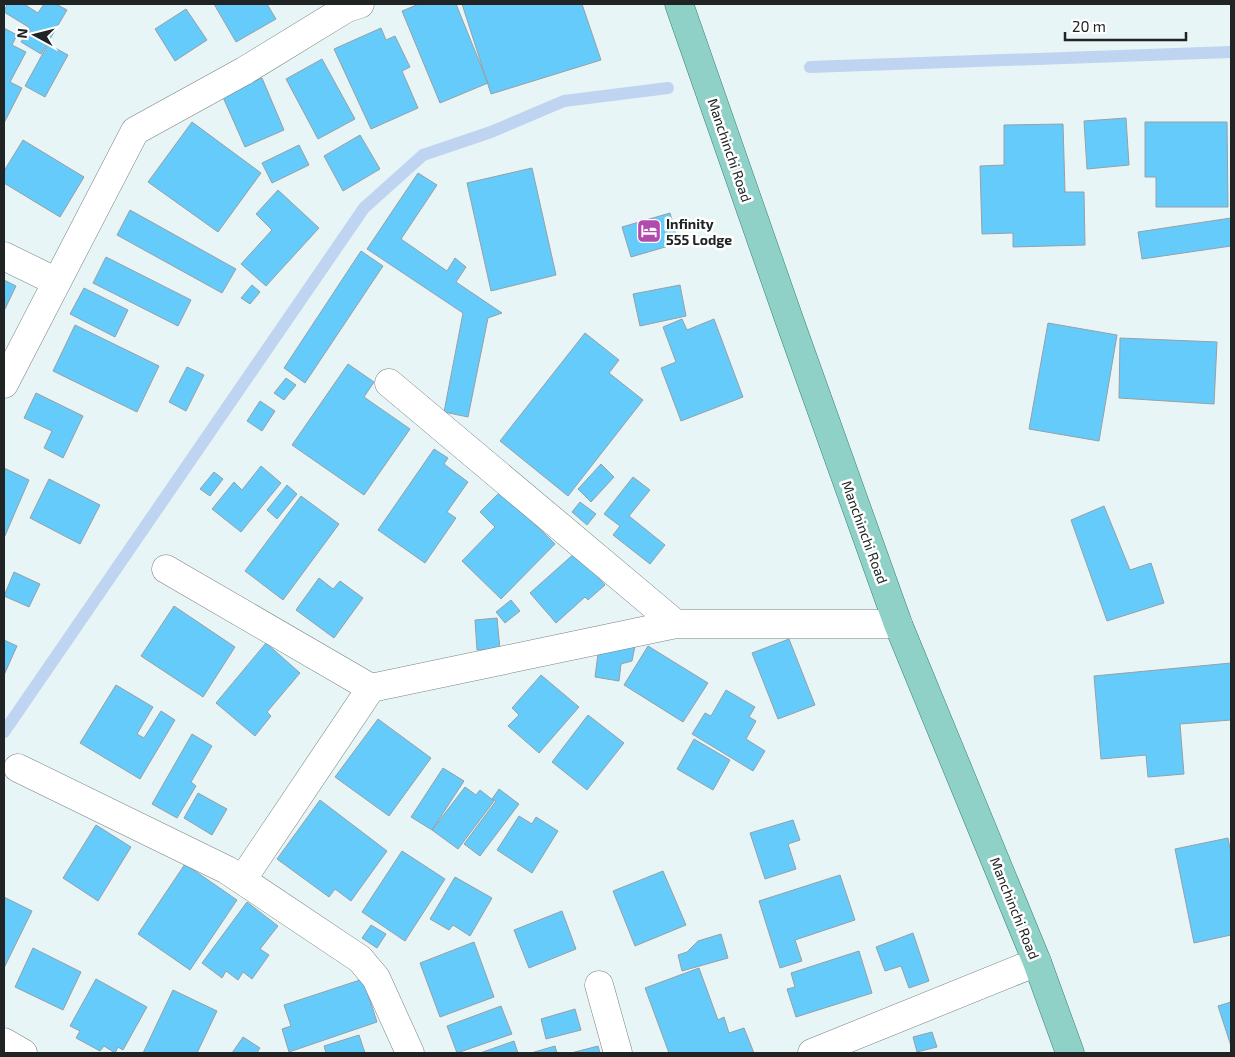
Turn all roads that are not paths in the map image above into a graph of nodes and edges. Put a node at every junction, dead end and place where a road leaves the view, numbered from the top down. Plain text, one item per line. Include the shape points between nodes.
1 (360, 4) edge
2 (679, 4) edge
3 (4, 256) edge
4 (57, 282) junction
5 (389, 383) dead end
6 (4, 384) edge
7 (166, 569) dead end
8 (676, 624) junction
9 (898, 624) junction
10 (371, 688) junction
11 (18, 768) dead end
12 (242, 880) junction
13 (1037, 962) junction
14 (599, 985) dead end
15 (4, 1042) edge
16 (23, 1053) edge
17 (410, 1053) edge
18 (618, 1053) edge
19 (812, 1053) edge
20 (1070, 1053) edge

1 - 4 lane via 347,8 135,131
2 - 9 main road, Manchinchi Road
3 - 4 lane
4 - 6 lane
5 - 8 lane
7 - 10 lane
8 - 9 lane
8 - 10 lane
9 - 13 main road, Manchinchi Road
10 - 12 lane
11 - 12 lane
12 - 17 lane via 360,959 376,978
13 - 19 lane
13 - 20 main road, Manchinchi Road
14 - 18 lane
15 - 16 lane

